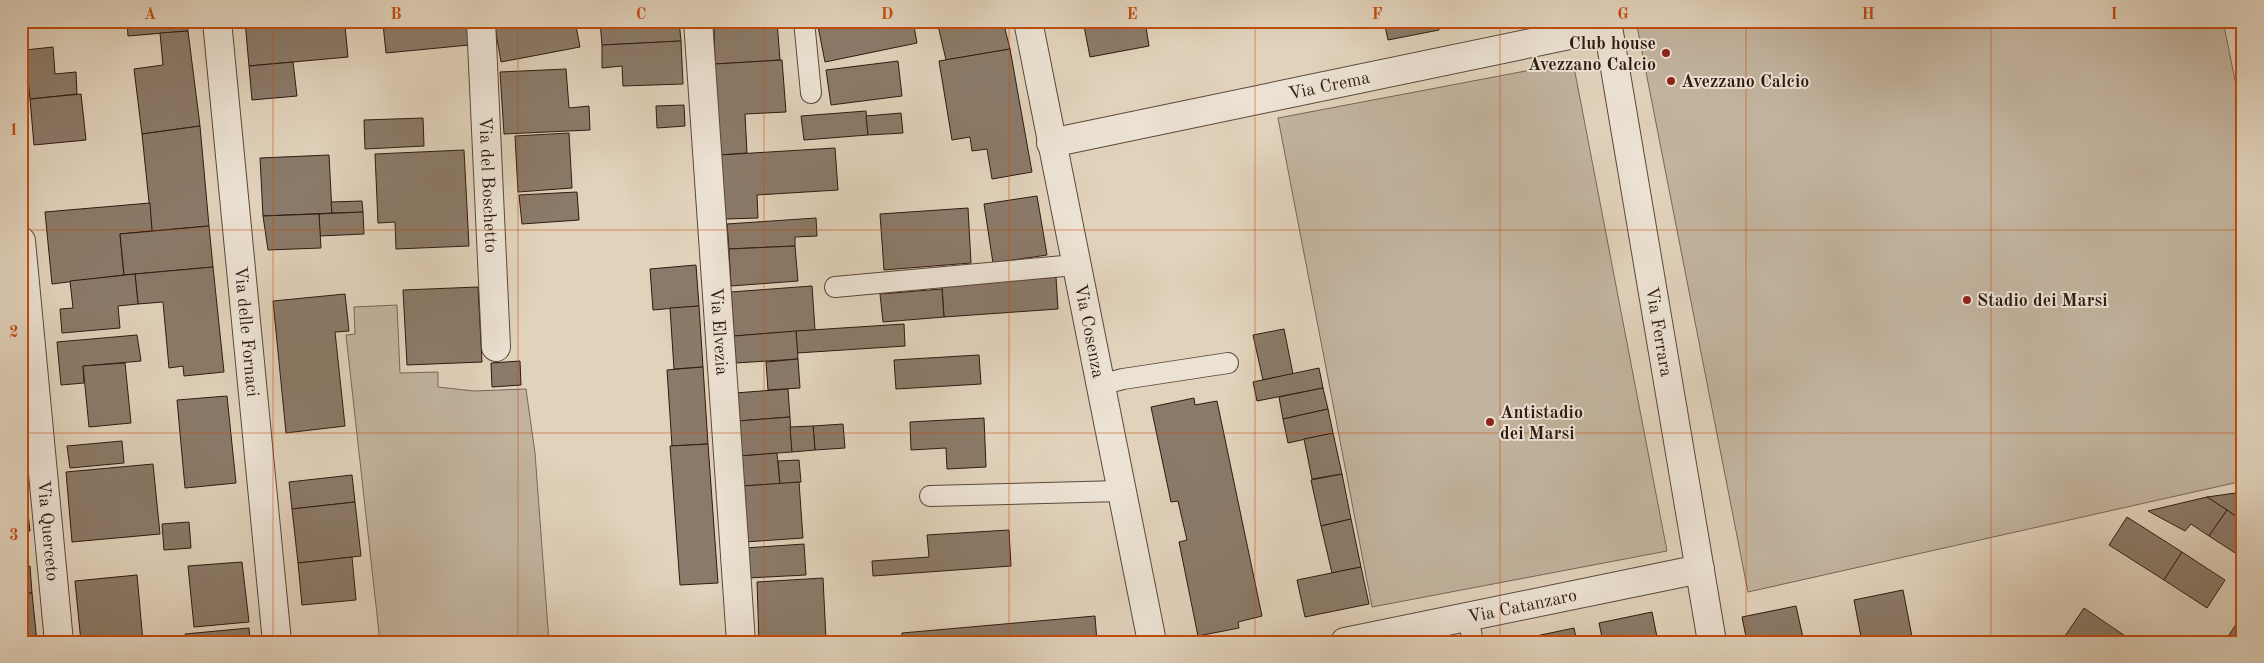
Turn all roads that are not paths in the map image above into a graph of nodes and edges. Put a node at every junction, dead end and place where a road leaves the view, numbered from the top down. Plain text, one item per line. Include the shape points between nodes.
1 (217, 21) edge
2 (481, 21) edge
3 (698, 21) edge
4 (804, 21) edge
5 (1028, 21) edge
6 (1608, 24) edge
7 (811, 93) dead end
8 (1051, 143) junction
9 (21, 241) edge
10 (1075, 265) junction
11 (835, 287) dead end
12 (496, 347) dead end
13 (1228, 363) dead end
14 (1100, 385) junction
15 (1121, 491) junction
16 (930, 496) dead end
17 (1700, 569) junction
18 (1470, 629) edge
19 (1378, 638) edge
20 (59, 642) edge
21 (276, 642) edge
22 (741, 642) edge
23 (1152, 642) edge
24 (1345, 642) edge
25 (1712, 642) edge

1 - 21 street, Via delle Fornaci
2 - 12 street, Via del Boschetto
3 - 22 street, Via Elvezia
4 - 7 lane
5 - 8 street, Via Cosenza
6 - 8 street, Via Crema
6 - 17 street, Via Ferrara
8 - 10 street, Via Cosenza
9 - 20 street, Via Querceto
10 - 11 lane
10 - 14 street, Via Cosenza
13 - 14 lane via 1123,378
14 - 15 street, Via Cosenza
15 - 16 lane
15 - 23 street, Via Cosenza
17 - 18 street, Via Catanzaro
17 - 25 street, Via Ferrara
18 - 19 street, Via Catanzaro
19 - 24 street, Via Catanzaro

